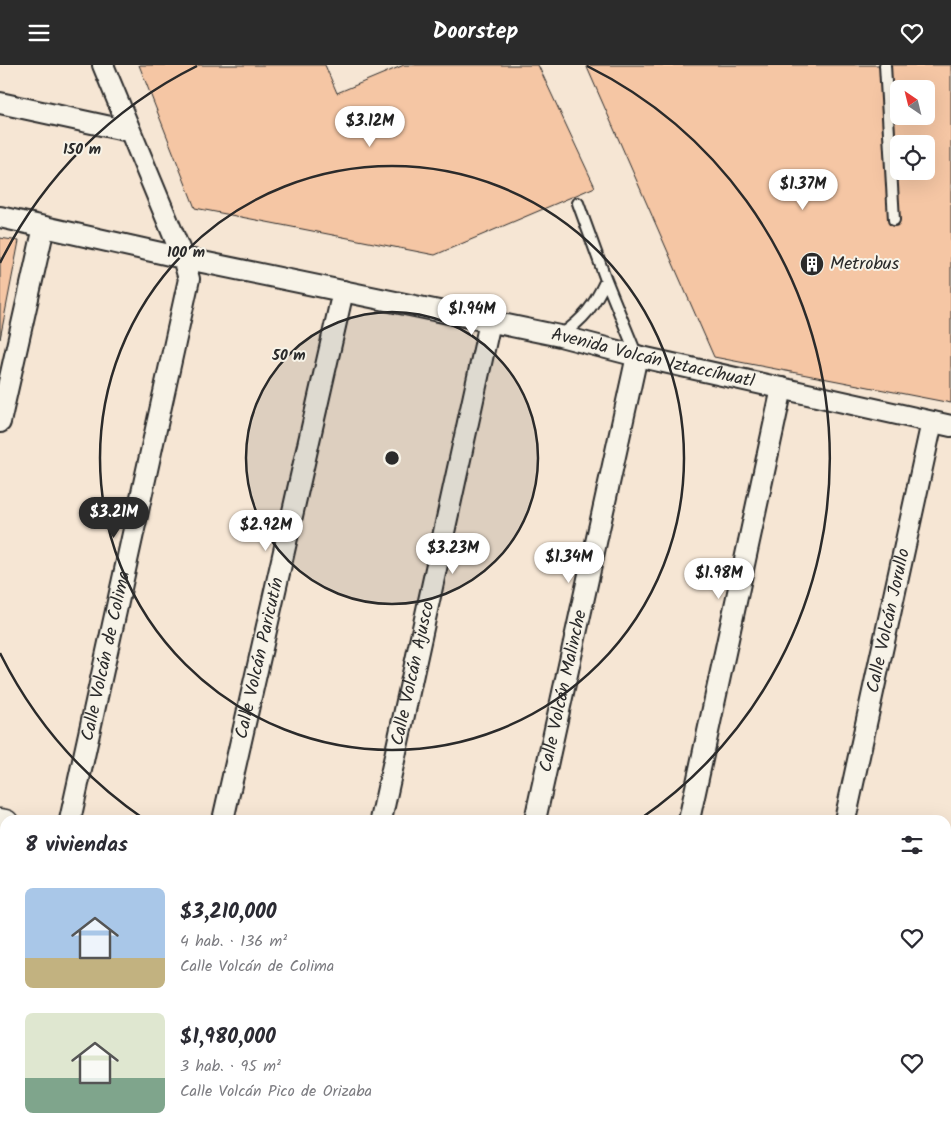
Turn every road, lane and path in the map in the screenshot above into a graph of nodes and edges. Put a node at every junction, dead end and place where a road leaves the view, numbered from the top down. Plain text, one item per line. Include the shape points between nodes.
1 (103, 65) edge
2 (885, 65) edge
3 (0, 103) edge
4 (130, 131) junction
5 (578, 203) dead end
6 (0, 217) edge
7 (894, 220) dead end
8 (44, 227) junction
9 (183, 258) junction
10 (606, 280) junction
11 (343, 291) junction
12 (490, 322) junction
13 (560, 336) junction
14 (637, 356) junction
15 (782, 388) junction
16 (0, 422) edge
17 (942, 424) edge
18 (71, 815) edge
19 (224, 815) edge
20 (382, 815) edge
21 (536, 815) edge
22 (691, 815) edge
23 (846, 815) edge

1 - 4 street, Calle Volcán de Colima
2 - 7 lane
3 - 4 street
4 - 9 street, Calle Volcán de Colima
5 - 10 lane
6 - 8 street, Avenida Volcán Iztaccíhuatl
8 - 9 street, Avenida Volcán Iztaccíhuatl
8 - 16 street
9 - 11 street, Avenida Volcán Iztaccíhuatl
9 - 18 street, Calle Volcán de Colima via 189,279
10 - 13 lane via 595,303 580,321
10 - 14 lane
11 - 12 street, Avenida Volcán Iztaccíhuatl
11 - 19 street, Calle Volcán Paricutín
12 - 13 street, Avenida Volcán Iztaccíhuatl
12 - 20 street, Calle Volcán Ajusco
13 - 14 street, Avenida Volcán Iztaccíhuatl
14 - 15 street, Avenida Volcán Iztaccíhuatl
14 - 21 street, Calle Volcán Malinche
15 - 17 street, Avenida Volcán Iztaccíhuatl
15 - 22 street
17 - 23 street, Calle Volcán Jorullo

